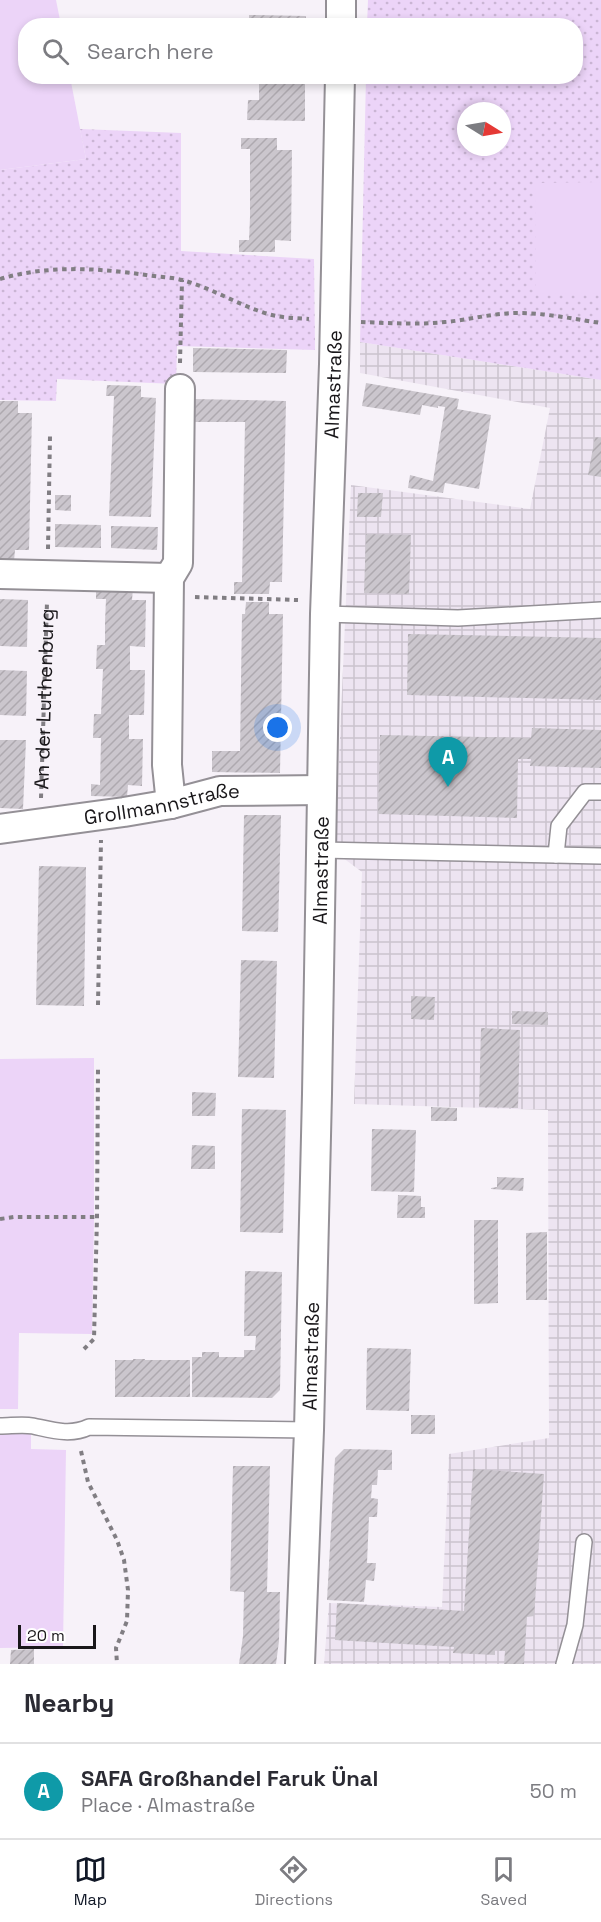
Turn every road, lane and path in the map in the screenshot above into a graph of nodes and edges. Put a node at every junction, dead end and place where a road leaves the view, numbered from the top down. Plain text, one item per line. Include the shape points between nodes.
1 (341, 0) edge
2 (341, 18) edge
3 (340, 84) edge
4 (0, 279) edge
5 (182, 280) junction
6 (335, 320) junction
7 (601, 323) edge
8 (180, 389) joint
9 (50, 436) dead end
10 (0, 574) edge
11 (48, 575) junction
12 (169, 579) junction
13 (194, 597) dead end
14 (325, 607) junction
15 (601, 610) edge
16 (322, 790) junction
17 (601, 792) edge
18 (171, 804) junction
19 (98, 816) junction
20 (41, 823) junction
21 (0, 829) edge
22 (321, 850) junction
23 (556, 855) junction
24 (601, 856) edge
25 (98, 1005) dead end
26 (99, 1069) dead end
27 (97, 1217) junction
28 (0, 1219) edge
29 (84, 1349) dead end
30 (0, 1426) edge
31 (309, 1430) junction
32 (77, 1432) junction
33 (584, 1542) dead end
34 (117, 1664) edge
35 (300, 1664) edge
36 (564, 1664) edge

1 - 2 street
3 - 6 street, Almastraße
4 - 5 path via 69,269
5 - 6 path via 271,315
5 - 8 path
6 - 7 path via 446,322 517,313
6 - 14 street, Almastraße
8 - 12 street via 178,563
9 - 11 path, An der Luthenburg
10 - 11 street
11 - 12 street
11 - 20 path, An der Luthenburg
12 - 18 street via 166,765
13 - 14 path
14 - 15 lane via 458,618
14 - 16 street, Almastraße
16 - 18 street, Grollmannstraße via 220,791
16 - 22 street, Almastraße
17 - 23 lane via 585,792 559,826
18 - 19 street, Grollmannstraße
19 - 20 street, Grollmannstraße
19 - 25 path
20 - 21 street, Grollmannstraße
22 - 23 lane
22 - 31 street, Almastraße
23 - 24 lane
26 - 27 path
27 - 28 path
27 - 29 path via 94,1339
30 - 32 lane
31 - 32 lane via 88,1428
31 - 35 street, Almastraße
32 - 34 path via 88,1482 124,1560 127,1621 116,1648
33 - 36 lane via 575,1625

